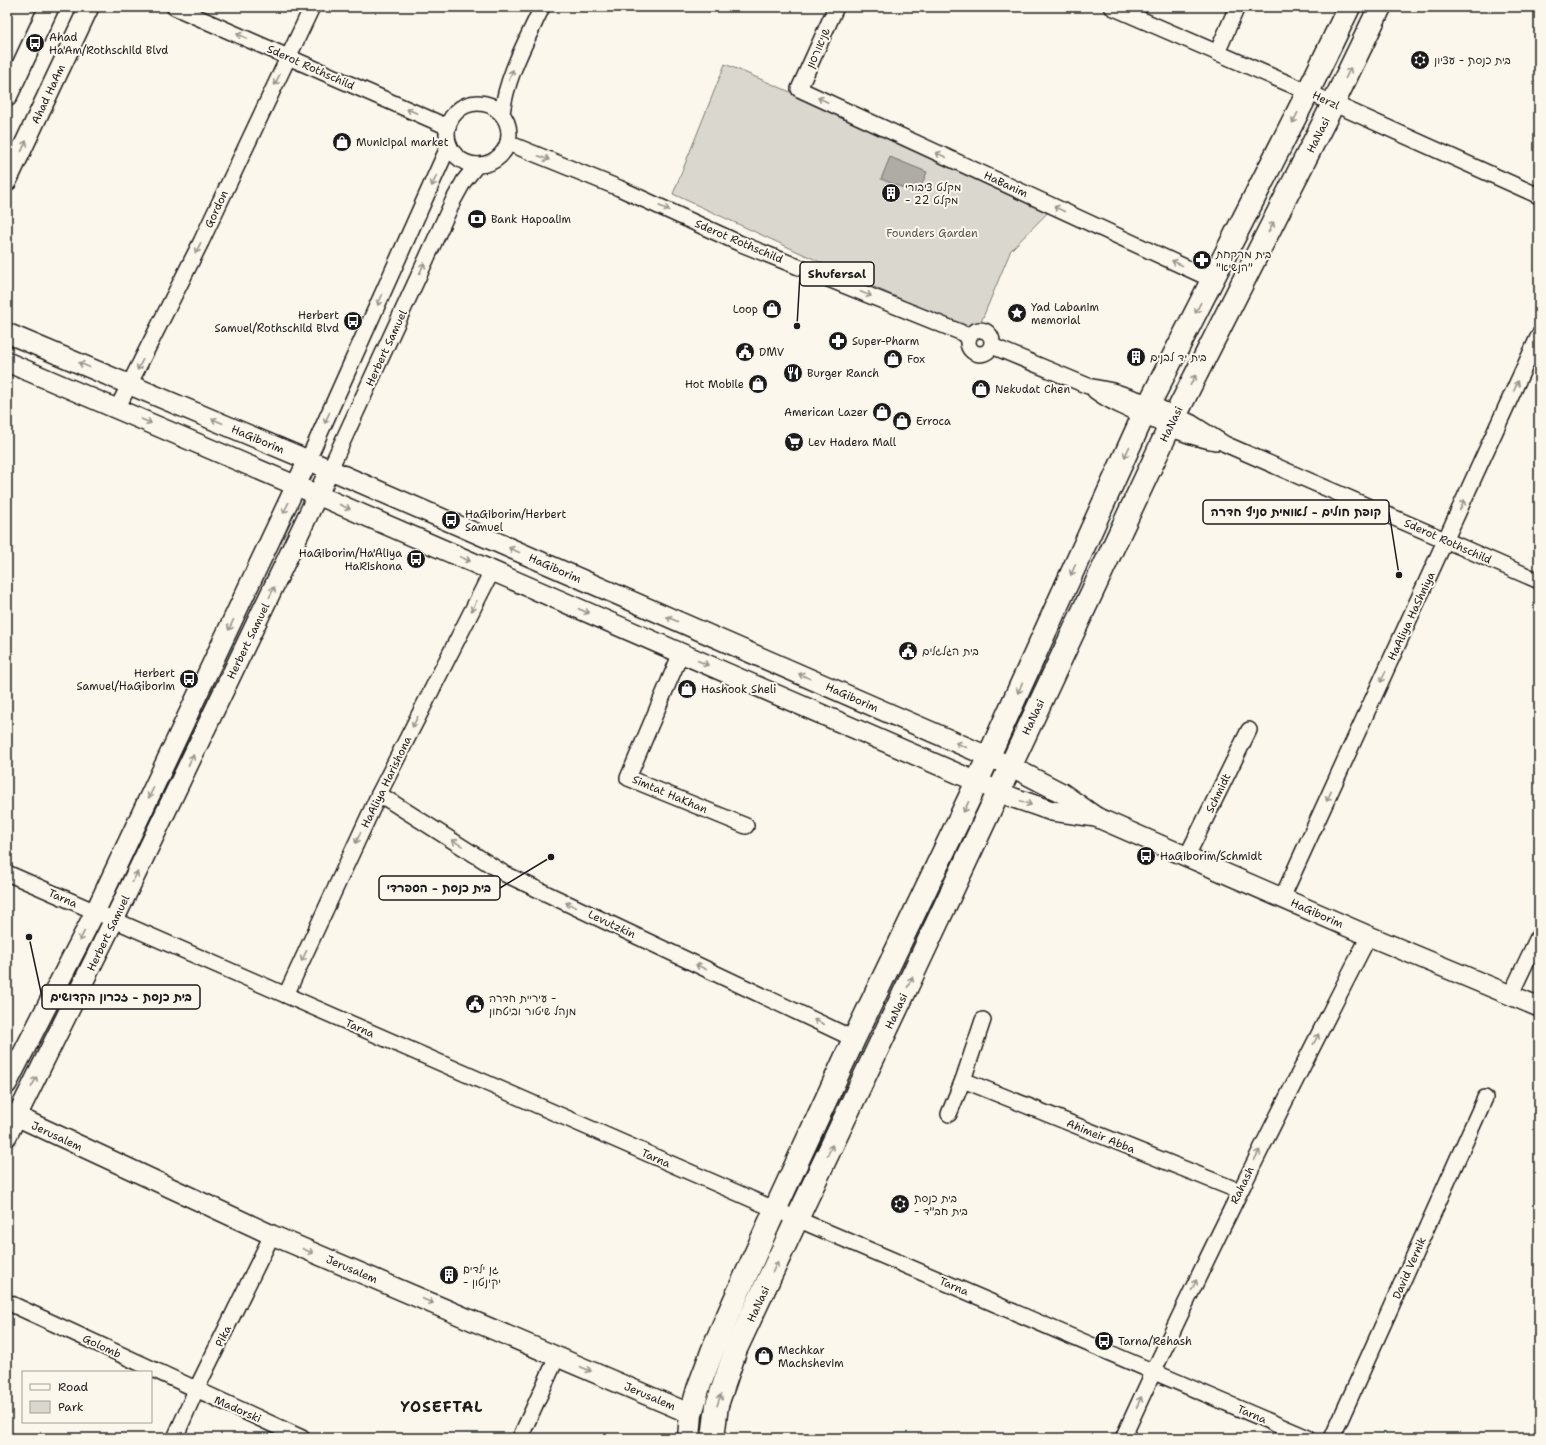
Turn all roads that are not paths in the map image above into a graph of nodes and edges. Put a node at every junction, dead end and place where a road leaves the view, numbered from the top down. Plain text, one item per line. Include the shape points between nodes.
1 (49, 7) edge
2 (89, 7) edge
3 (174, 7) edge
4 (312, 7) edge
5 (542, 7) edge
6 (836, 7) edge
7 (1112, 7) edge
8 (1237, 7) edge
9 (1349, 7) edge
10 (1380, 7) edge
11 (1216, 53) junction
12 (288, 57) junction
13 (800, 89) joint
14 (1308, 92) junction
15 (7, 97) edge
16 (1333, 104) junction
17 (502, 113) junction
18 (448, 127) junction
19 (508, 143) junction
20 (449, 145) junction
21 (478, 165) junction
22 (7, 181) edge
23 (1539, 196) edge
24 (1213, 280) junction
25 (7, 333) edge
26 (1539, 335) edge
27 (7, 362) edge
28 (130, 384) junction
29 (117, 409) junction
30 (1146, 409) junction
31 (1172, 422) junction
32 (308, 460) junction
33 (330, 470) junction
34 (297, 486) junction
35 (318, 495) junction
36 (1446, 540) junction
37 (492, 571) junction
38 (1539, 581) edge
39 (681, 653) junction
40 (1249, 730) dead end
41 (989, 757) junction
42 (1010, 766) junction
43 (977, 782) junction
44 (998, 791) junction
45 (378, 794) junction
46 (1096, 817) junction
47 (746, 826) dead end
48 (1187, 856) junction
49 (7, 873) edge
50 (1282, 898) junction
51 (94, 912) junction
52 (114, 920) junction
53 (1539, 935) edge
54 (1369, 936) junction
55 (286, 995) junction
56 (1510, 996) junction
57 (1539, 1007) edge
58 (983, 1020) dead end
59 (854, 1039) junction
60 (963, 1080) junction
61 (7, 1084) edge
62 (1486, 1098) dead end
63 (10, 1113) edge
64 (949, 1114) dead end
65 (7, 1136) edge
66 (1239, 1191) junction
67 (775, 1210) junction
68 (797, 1219) junction
69 (272, 1235) junction
70 (7, 1302) edge
71 (557, 1357) junction
72 (1153, 1371) junction
73 (196, 1390) junction
74 (691, 1414) junction
75 (175, 1438) edge
76 (302, 1438) edge
77 (520, 1438) edge
78 (689, 1438) edge
79 (713, 1438) edge
80 (1123, 1438) edge
81 (1308, 1438) edge
82 (1332, 1438) edge

1 - 15 street
22 -> 2 street, Ahad HaAm
12 -> 3 street, Sderot Rothschild
4 - 12 street, Gordon
17 -> 5 street via 504,94 510,76
6 - 13 street, שניאורסון
7 - 11 street, Herzl
8 - 11 street
9 - 14 main road, HaNasi
16 -> 10 main road, HaNasi
11 - 14 street, Herzl
18 -> 12 street, Sderot Rothschild
12 -> 28 street, Gordon via 201,242
24 -> 13 street, HaBanim
14 - 16 street, Herzl
14 -> 24 main road, HaNasi
16 - 23 street, Herzl
31 -> 16 main road, HaNasi
17 - 18 street via 485,103 476,102 458,110
17 - 19 street via 509,132
18 - 20 street
19 - 21 street via 504,152 496,159 488,164
19 -> 30 street, Sderot Rothschild via 619,188 739,243 960,332 965,335 969,348 975,353 983,354 992,346 1088,386 1118,405
20 - 21 street via 460,160
20 -> 32 street, Herbert Samuel
33 -> 21 street, Herbert Samuel via 453,201 464,181
24 -> 30 main road, HaNasi
28 -> 25 street, HaGiborim
36 -> 26 street, HaAliya HaShniya
27 - 29 street, HaGiborim
28 - 29 street, Gordon
32 -> 28 street, HaGiborim
29 -> 34 street, HaGiborim
30 - 31 street, Sderot Rothschild
30 -> 41 main road, HaNasi
31 - 36 street, Sderot Rothschild via 1202,440 1225,444
31 - 42 main road, HaNasi
32 - 33 street, HaGiborim
32 - 34 street, Herbert Samuel
33 - 35 street, Herbert Samuel
41 -> 33 street, HaGiborim
34 - 35 street, HaGiborim
34 -> 51 street, Herbert Samuel
35 -> 37 street, HaGiborim
52 -> 35 street, Herbert Samuel
36 - 38 street, Sderot Rothschild
36 -> 50 street, HaAliya HaShniya
37 -> 39 street, HaGiborim
37 -> 45 street, HaAliya Harishona
39 -> 43 street, HaGiborim
39 - 47 street, Simtat HaKhan via 628,778
40 - 48 street, Schmidt
41 - 42 street, HaGiborim
41 - 43 main road, HaNasi
42 - 44 main road, HaNasi
42 - 46 street, HaGiborim via 1062,793
43 - 44 street, HaGiborim
43 -> 59 main road, HaNasi
44 -> 46 street, HaGiborim via 1052,811
68 -> 44 main road, HaNasi
45 -> 55 street, HaAliya Harishona
59 -> 45 street, Levutzkin via 505,874
46 - 48 street, HaGiborim
48 - 50 street, HaGiborim
49 - 51 street, Tarna
50 - 54 street, HaGiborim
51 - 52 street, Tarna
51 -> 61 street, Herbert Samuel
52 - 55 street, Tarna
63 -> 52 street, Herbert Samuel
53 - 56 street
54 - 56 street, HaGiborim
66 -> 54 street, Rahash
55 - 67 street, Tarna
56 - 57 street, HaGiborim
58 - 60 street
59 - 67 main road, HaNasi
60 - 64 street
60 - 66 street, Ahimeir Abba
62 - 82 street, David Vernik
63 - 65 street, Herbert Samuel
63 - 69 street, Jerusalem
72 -> 66 street, Rahash
67 - 68 street, Tarna
67 - 74 main road, HaNasi via 715,1344
68 - 72 street, Tarna
79 -> 68 main road, HaNasi via 717,1405 736,1349
69 -> 71 street, Jerusalem
69 - 73 street, Pika
70 - 73 street, Golomb
71 -> 74 street, Jerusalem
71 - 77 street
80 -> 72 street, Rahash
72 - 81 street, Tarna
73 - 75 street, Pika
73 - 76 street, Madorski
74 - 78 main road, HaNasi

